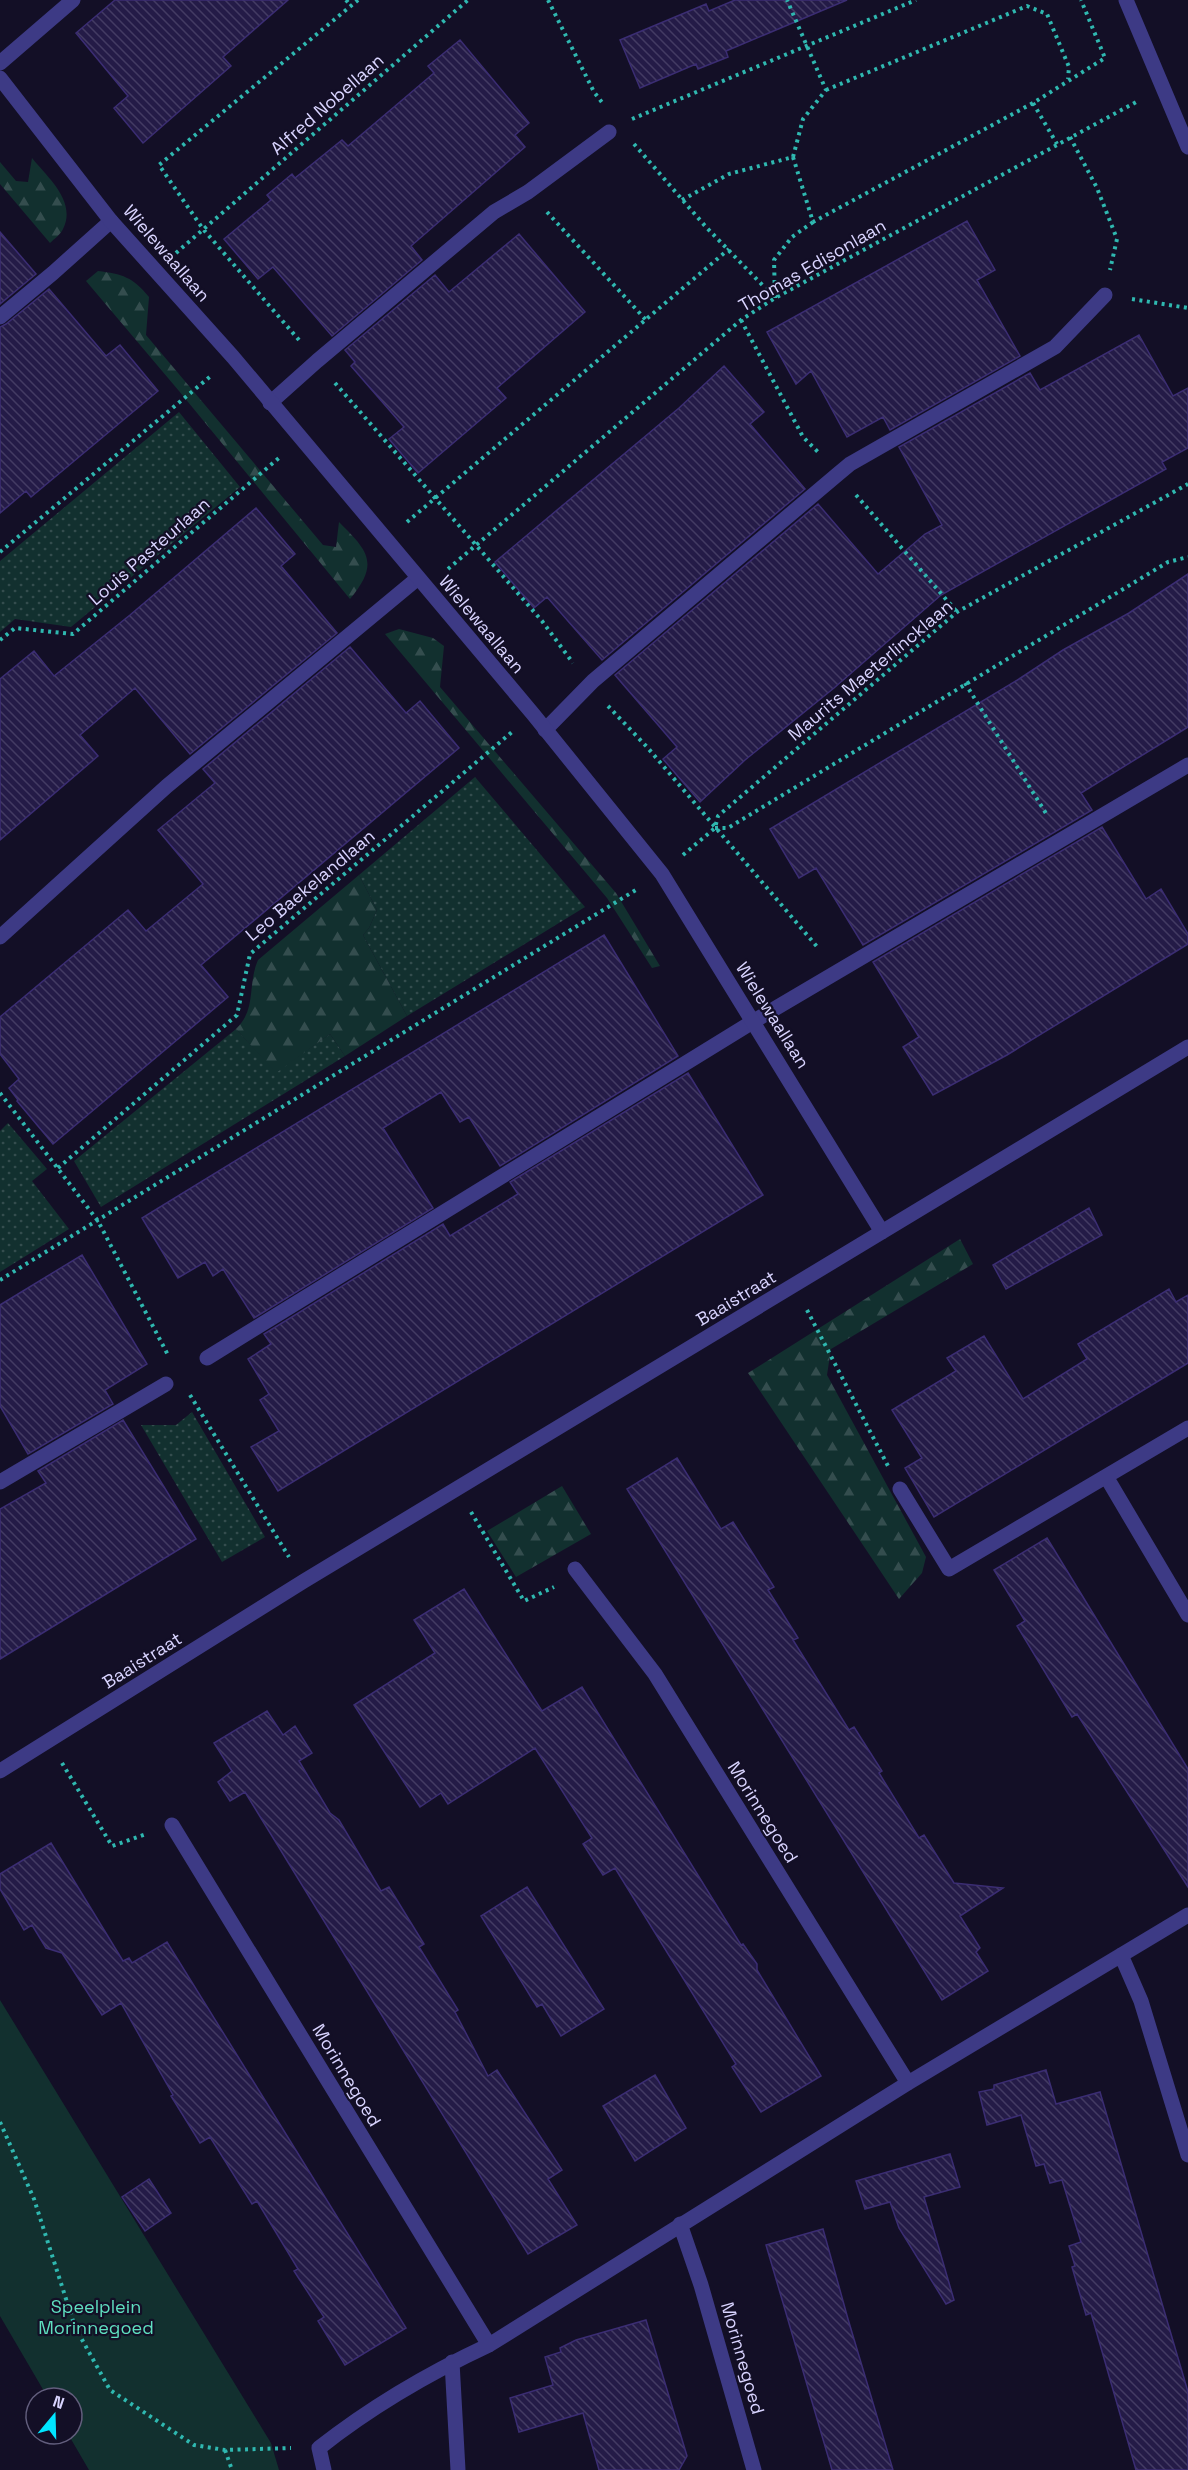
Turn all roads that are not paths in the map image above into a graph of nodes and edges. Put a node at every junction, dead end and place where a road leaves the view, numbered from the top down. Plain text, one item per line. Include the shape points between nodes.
1 (73, 0) edge
2 (1126, 0) edge
3 (0, 63) edge
4 (0, 78) edge
5 (609, 132) dead end
6 (1188, 147) edge
7 (111, 221) junction
8 (1105, 295) road end
9 (0, 317) edge
10 (270, 403) junction
11 (422, 582) junction
12 (545, 730) junction
13 (1188, 765) edge
14 (0, 937) edge
15 (754, 1021) junction
16 (1188, 1047) edge
17 (882, 1232) junction
18 (207, 1358) dead end
19 (166, 1384) dead end
20 (1188, 1428) edge
21 (1107, 1478) junction
22 (0, 1482) edge
23 (900, 1489) road end
24 (575, 1569) road end
25 (1188, 1615) edge
26 (0, 1771) edge
27 (172, 1825) road end
28 (1188, 1915) edge
29 (1121, 1955) junction
30 (908, 2083) junction
31 (1188, 2155) edge
32 (680, 2224) junction
33 (489, 2345) junction
34 (452, 2362) junction
35 (324, 2470) edge
36 (458, 2470) edge
37 (754, 2470) edge

1 - 3 street
2 - 6 street
4 - 7 street, Wielewaallaan
5 - 10 street via 494,212
7 - 9 street
7 - 10 street, Wielewaallaan
8 - 12 street via 1055,347 850,464 590,685
10 - 11 street, Wielewaallaan
11 - 12 street, Wielewaallaan
11 - 14 street via 167,786
12 - 15 street, Wielewaallaan via 662,874
13 - 15 street
15 - 17 street, Wielewaallaan
15 - 18 street
16 - 17 street, Baaistraat
17 - 26 street, Baaistraat via 304,1581
19 - 22 street
20 - 21 street
21 - 23 street via 949,1569
21 - 25 street
24 - 30 street, Morinnegoed via 655,1674
27 - 33 street, Morinnegoed
28 - 29 street
29 - 30 street
29 - 31 street via 1141,2001
30 - 32 street
32 - 33 street
32 - 37 street, Morinnegoed
33 - 34 street
34 - 35 street via 356,2419 319,2448
34 - 36 street

